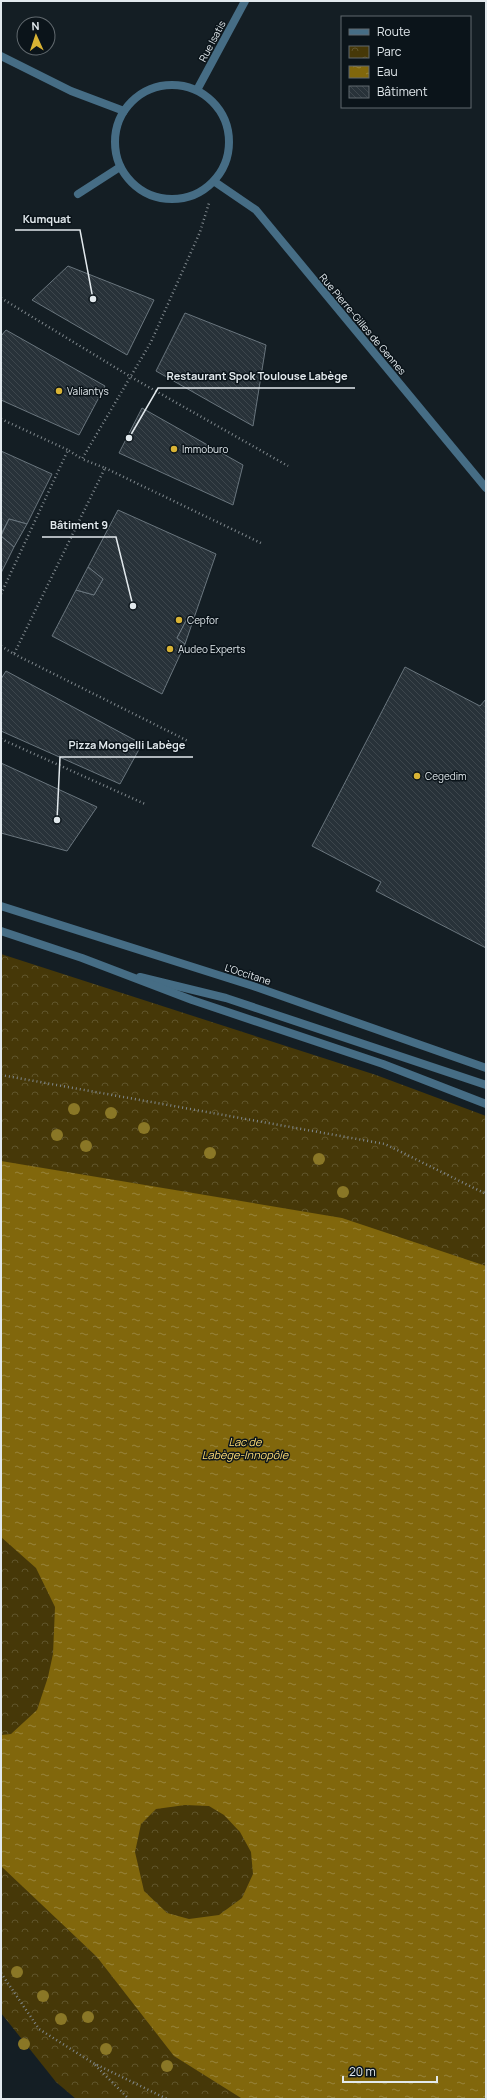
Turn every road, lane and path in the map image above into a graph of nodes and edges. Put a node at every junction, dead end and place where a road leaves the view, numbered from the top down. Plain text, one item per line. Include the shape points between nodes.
1 (244, 1) edge
2 (1, 56) edge
3 (197, 90) junction
4 (124, 111) junction
5 (120, 167) junction
6 (215, 182) junction
7 (78, 194) dead end
8 (1, 298) edge
9 (131, 377) junction
10 (1, 419) edge
11 (68, 450) junction
12 (82, 459) junction
13 (288, 466) dead end
14 (105, 468) junction
15 (486, 488) edge
16 (264, 544) dead end
17 (1, 594) edge
18 (1, 646) edge
19 (14, 654) junction
20 (1, 739) edge
21 (188, 741) dead end
22 (145, 804) dead end
23 (1, 906) edge
24 (1, 931) edge
25 (120, 973) junction
26 (486, 1068) edge
27 (1, 1075) edge
28 (486, 1085) edge
29 (486, 1104) edge
30 (486, 1194) edge
31 (1, 1973) edge
32 (93, 2063) junction
33 (129, 2099) edge
34 (167, 2099) edge

1 - 3 street, Rue Isatis
2 - 4 street via 71,91
3 - 4 street via 170,85 144,92
3 - 6 street via 218,107 229,132 228,158
4 - 5 street via 115,138
5 - 6 street via 138,188 163,199 192,197
5 - 7 street
6 - 9 path via 200,232 151,342
6 - 15 street, Rue Pierre-Gilles de Gennes via 256,210
8 - 9 path
9 - 12 path
9 - 13 path
10 - 11 path
11 - 12 path
11 - 17 path
12 - 14 path
14 - 16 path
14 - 19 path
18 - 19 path
19 - 21 path
20 - 22 path
23 - 26 street, L'Occitane via 253,986
24 - 25 street
25 - 28 street via 226,998
25 - 29 street via 383,1064
27 - 30 path via 385,1144
31 - 32 path via 39,2029
32 - 33 path
32 - 34 path

